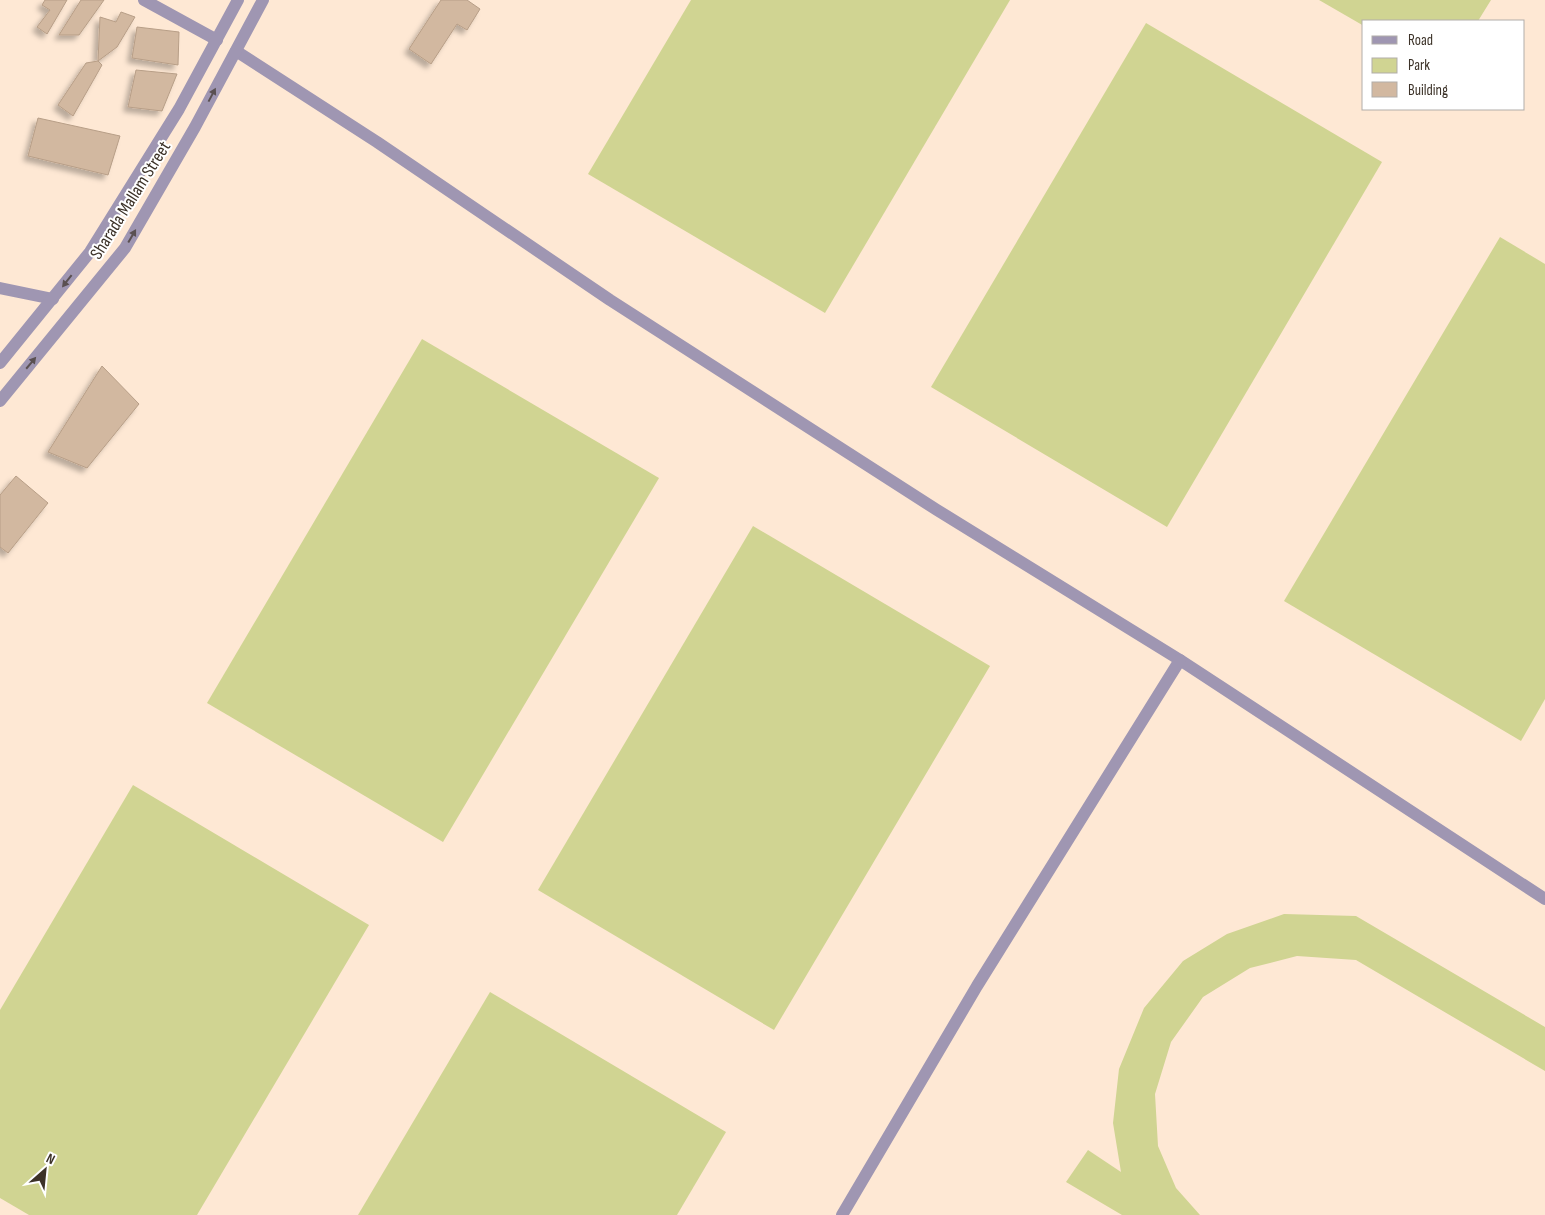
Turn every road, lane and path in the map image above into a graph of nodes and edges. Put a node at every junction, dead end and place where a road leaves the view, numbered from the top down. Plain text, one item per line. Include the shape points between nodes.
1 (144, 0) edge
2 (238, 0) edge
3 (264, 0) edge
4 (217, 40) junction
5 (236, 51) junction
6 (0, 288) edge
7 (53, 299) junction
8 (0, 363) edge
9 (0, 401) edge
10 (1180, 660) junction
11 (1545, 899) edge
12 (842, 1215) edge

1 - 4 street
2 - 4 street, Sharada Mallam Street
3 - 5 street, Sharada Mallam Street
4 -> 7 street, Sharada Mallam Street via 179,109 90,252
9 -> 5 street, Sharada Mallam Street via 125,248
5 - 10 street via 610,300 937,510
6 - 7 street
7 - 8 street, Sharada Mallam Street
10 - 11 street
10 - 12 street via 977,986

